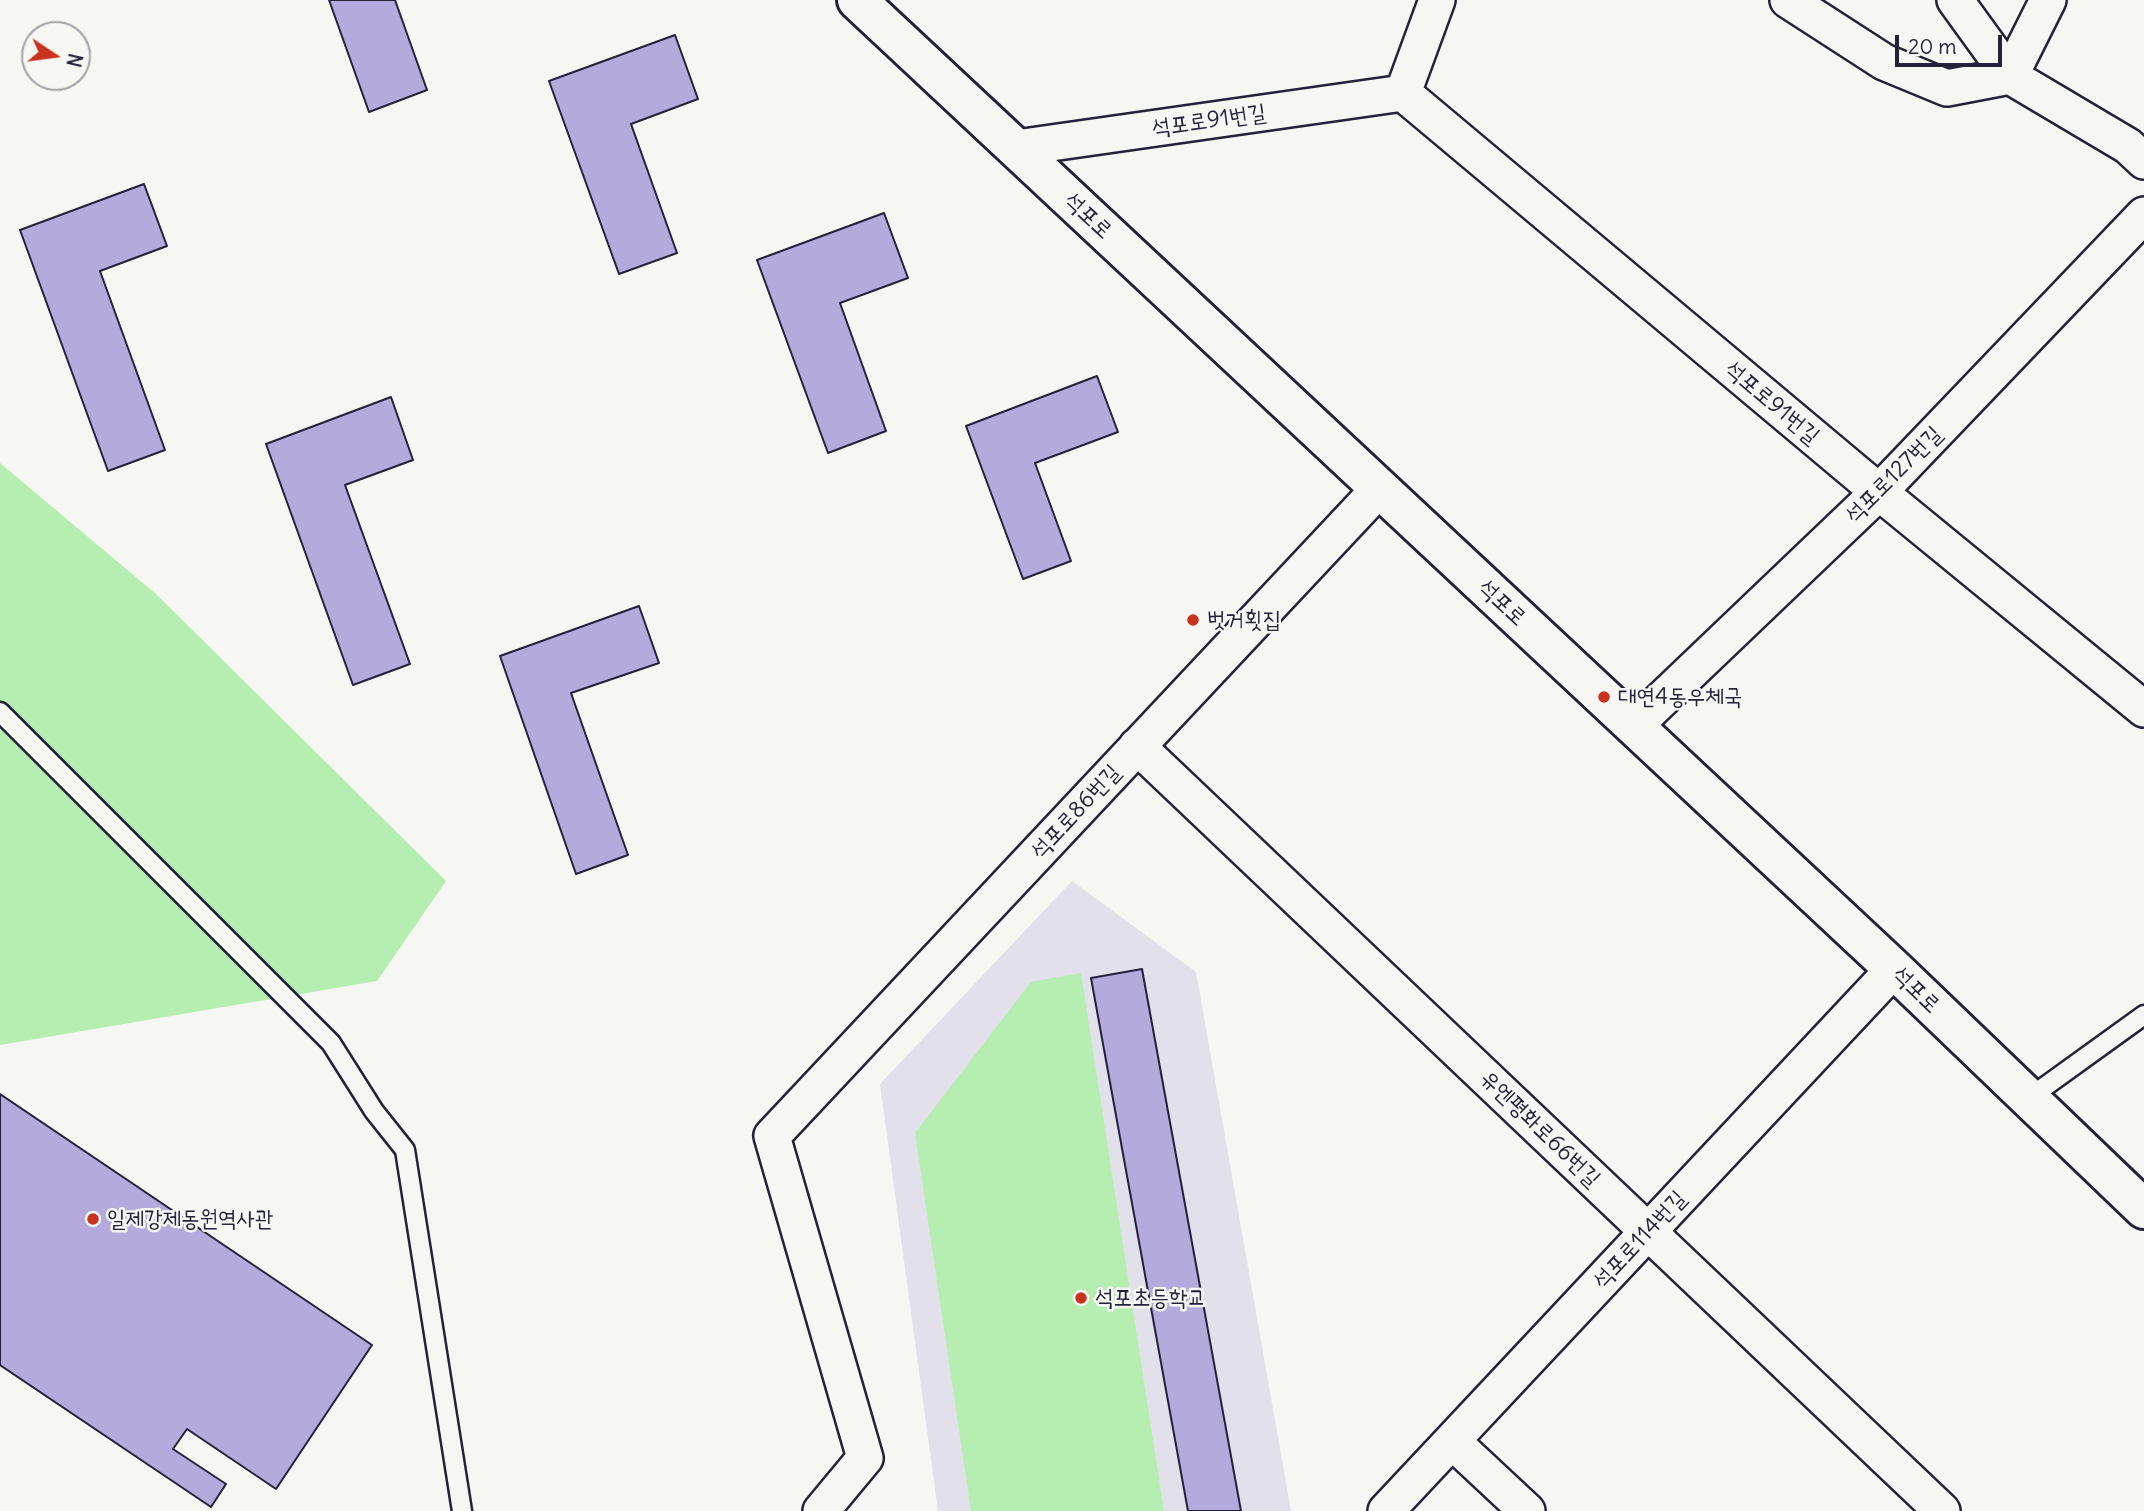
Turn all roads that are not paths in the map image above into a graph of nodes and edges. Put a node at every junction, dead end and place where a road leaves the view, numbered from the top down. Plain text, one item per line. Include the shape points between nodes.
1 (857, 0) edge
2 (1437, 0) edge
3 (1788, 0) edge
4 (1955, 0) edge
5 (2048, 0) edge
6 (2010, 76) junction
7 (1403, 93) junction
8 (1016, 148) junction
9 (2144, 161) edge
10 (2144, 215) edge
11 (1380, 488) junction
12 (1879, 492) junction
13 (2144, 709) edge
14 (0, 712) edge
15 (1634, 726) junction
16 (1137, 746) junction
17 (1895, 969) junction
18 (2144, 1015) edge
19 (2029, 1098) junction
20 (2144, 1209) edge
21 (1648, 1231) junction
22 (1452, 1441) junction
23 (462, 1511) edge
24 (821, 1511) edge
25 (1386, 1511) edge
26 (1527, 1511) edge
27 (1942, 1511) edge

1 - 8 main road, 석포로
2 - 7 street
3 - 6 street via 1884,62 1947,88
4 - 6 street
5 - 6 street
6 - 9 street via 2128,146
7 - 8 street, 석포로91번길
7 - 12 street, 석포로91번길
8 - 11 main road, 석포로
10 - 12 street, 석포로127번길
11 - 15 main road, 석포로
11 - 16 street, 석포로86번길
12 - 13 street, 석포로91번길
12 - 15 street, 석포로127번길
14 - 23 lane via 331,1043 405,1150
15 - 17 main road, 석포로
16 - 21 street, 유엔평화로66번길
16 - 24 street, 석포로86번길 via 772,1136 865,1458
17 - 19 main road, 석포로
17 - 21 street, 석포로114번길
18 - 19 lane
19 - 20 main road, 석포로
21 - 22 street, 석포로114번길
21 - 27 street, 유엔평화로66번길
22 - 25 street, 석포로114번길
22 - 26 street

